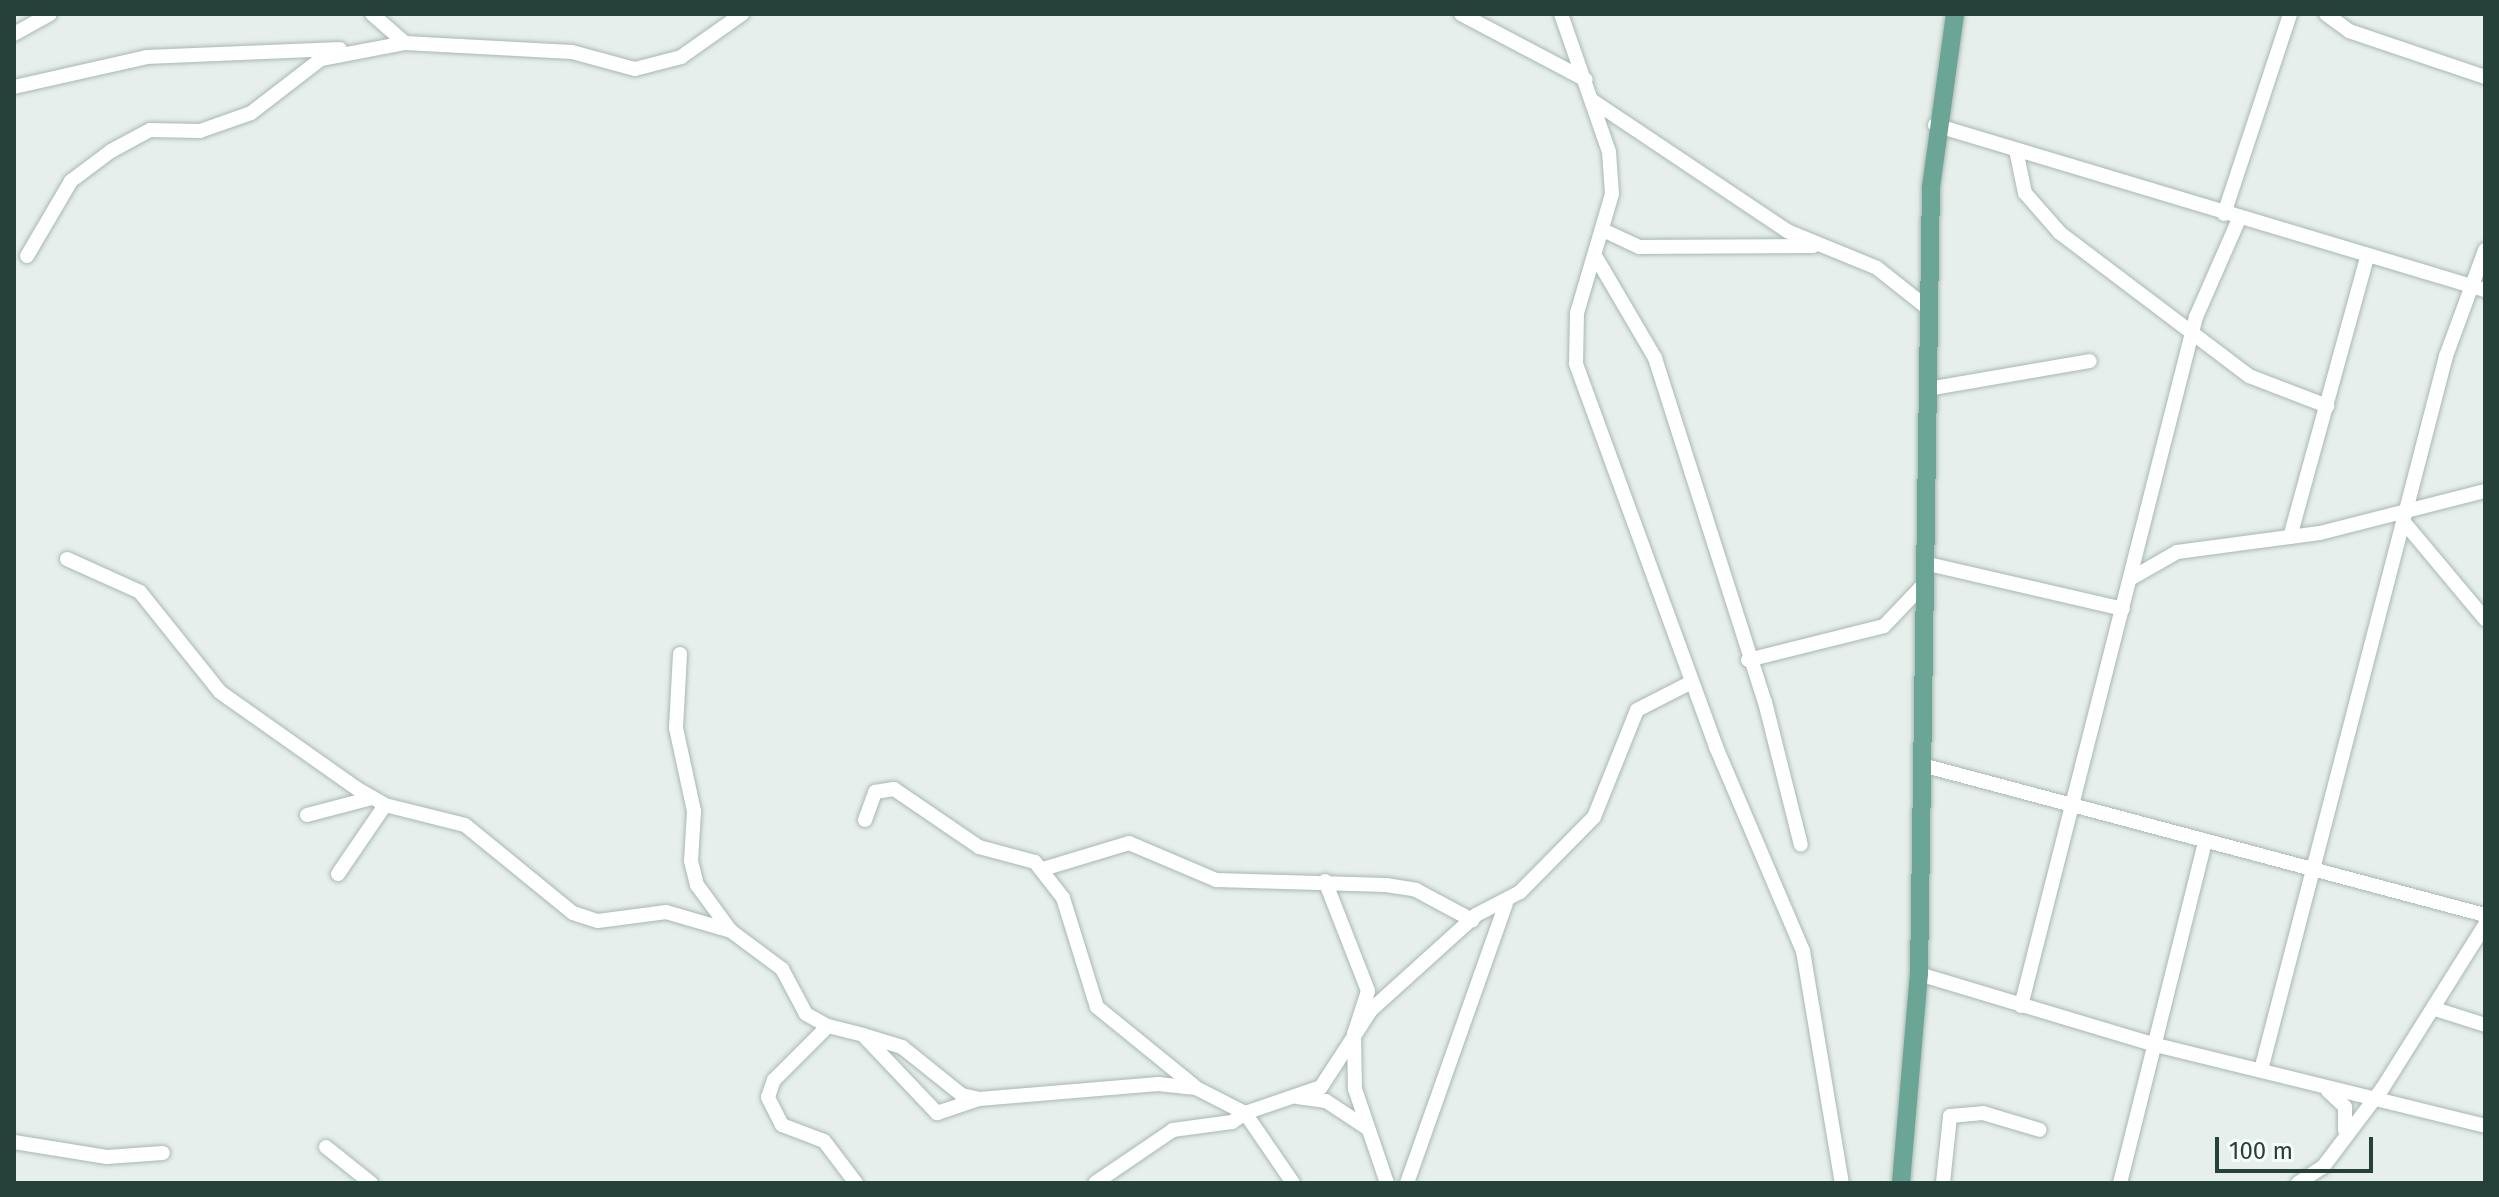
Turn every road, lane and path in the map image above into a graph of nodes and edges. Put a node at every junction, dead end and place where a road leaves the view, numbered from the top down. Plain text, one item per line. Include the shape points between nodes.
1 (50, 14) edge
2 (372, 14) edge
3 (742, 14) edge
4 (1461, 14) edge
5 (1561, 14) edge
6 (1955, 14) edge
7 (2290, 14) edge
8 (2326, 14) edge
9 (14, 34) edge
10 (405, 43) junction
11 (355, 50) junction
12 (2485, 77) edge
13 (1586, 80) junction
14 (14, 87) edge
15 (1593, 101) junction
16 (1935, 125) junction
17 (2016, 150) junction
18 (2224, 214) junction
19 (2239, 219) junction
20 (1605, 231) junction
21 (1824, 246) junction
22 (2485, 250) edge
23 (27, 256) dead end
24 (2367, 257) junction
25 (1597, 259) junction
26 (2468, 286) junction
27 (2485, 290) edge
28 (1930, 310) junction
29 (2193, 337) junction
30 (2090, 361) dead end
31 (1928, 389) junction
32 (2327, 406) junction
33 (2485, 491) edge
34 (2404, 516) junction
35 (2290, 537) junction
36 (67, 559) dead end
37 (1924, 563) junction
38 (2130, 579) junction
39 (1924, 584) junction
40 (2123, 609) junction
41 (2485, 619) edge
42 (680, 654) dead end
43 (1748, 660) junction
44 (1692, 682) junction
45 (1922, 765) junction
46 (379, 801) junction
47 (2071, 808) junction
48 (307, 815) dead end
49 (865, 820) dead end
50 (2205, 843) junction
51 (1801, 845) dead end
52 (1043, 869) junction
53 (2310, 869) junction
54 (338, 874) dead end
55 (1325, 881) junction
56 (1506, 904) junction
57 (2485, 915) edge
58 (1472, 920) junction
59 (2485, 925) edge
60 (731, 931) junction
61 (1919, 974) junction
62 (2021, 1006) junction
63 (2435, 1009) junction
64 (2485, 1025) edge
65 (828, 1026) junction
66 (1354, 1034) junction
67 (863, 1035) junction
68 (2156, 1045) junction
69 (2261, 1070) junction
70 (1196, 1088) junction
71 (2325, 1088) junction
72 (1297, 1097) junction
73 (979, 1099) junction
74 (2373, 1099) junction
75 (1245, 1113) junction
76 (2485, 1126) edge
77 (1369, 1130) junction
78 (2040, 1130) dead end
79 (2345, 1131) junction
80 (14, 1142) edge
81 (326, 1147) dead end
82 (163, 1153) dead end
83 (2309, 1180) edge
84 (371, 1183) edge
85 (856, 1183) edge
86 (1095, 1183) edge
87 (1293, 1183) edge
88 (1387, 1183) edge
89 (1407, 1183) edge
90 (1842, 1183) edge
91 (1901, 1183) edge
92 (1943, 1183) edge
93 (2120, 1183) edge

1 - 9 street
2 - 10 street
3 - 10 street via 681,57 635,69 572,52
4 - 13 street
5 - 13 street
6 - 16 main road
7 - 18 street
8 - 12 street via 2349,31
10 - 11 street
11 - 14 street via 147,57
11 - 23 street via 321,59 270,104 241,117 200,131 150,130 91,163 53,204
13 - 15 street
15 - 20 street via 1609,152
15 - 21 street via 1787,231
16 - 17 street
16 - 28 main road
17 - 18 street
17 - 29 street via 2025,193 2039,214
18 - 19 street
19 - 24 street
19 - 29 street via 2210,272
20 - 21 street via 1640,247
20 - 25 street
21 - 28 street via 1877,268
22 - 26 street
24 - 26 street
24 - 32 street
25 - 43 street via 1655,358
25 - 44 street via 1577,313 1576,364
26 - 27 street
26 - 34 street
28 - 31 main road
29 - 32 street via 2275,391
29 - 38 street
30 - 31 street
31 - 37 main road
32 - 35 street
33 - 34 street
34 - 35 street
34 - 41 street
34 - 53 street
35 - 38 street via 2177,552
36 - 46 street via 140,592 220,692
37 - 39 main road
37 - 40 street
38 - 40 street
39 - 43 street via 1884,626
39 - 45 main road
40 - 47 street
42 - 60 street via 676,728 694,811 691,861 697,885
43 - 51 street
44 - 56 street via 1637,710 1594,817
44 - 90 street via 1803,951
45 - 47 street
45 - 61 main road
46 - 48 street
46 - 54 street
46 - 60 street via 465,825 573,913 598,921 666,912
47 - 50 street
47 - 62 street
49 - 52 street via 875,792 894,789 979,847
50 - 53 street
50 - 68 street
52 - 55 street via 1129,843 1216,880
52 - 70 street via 1074,926 1097,1007
53 - 57 street
53 - 69 street
55 - 58 street via 1416,890
55 - 66 street via 1368,991
56 - 58 street
56 - 89 street
58 - 66 street via 1401,981
59 - 63 street
60 - 65 street via 782,969 806,1014
61 - 62 street
61 - 91 main road
62 - 68 street
63 - 64 street
63 - 74 street
65 - 67 street
65 - 85 street via 774,1080 768,1097 782,1125 824,1141
66 - 72 street via 1321,1087
66 - 77 street via 1355,1089
67 - 73 street via 902,1047 962,1095
67 - 73 street via 937,1113
68 - 69 street
68 - 93 street
69 - 71 street
70 - 73 street via 1151,1084
70 - 75 street
71 - 74 street
71 - 79 street via 2345,1107
72 - 75 street
72 - 77 street via 1326,1101
74 - 76 street
74 - 79 street
75 - 86 street via 1173,1130
75 - 87 street
77 - 88 street
78 - 92 street via 1983,1113 1950,1116
79 - 83 street
80 - 82 street via 107,1157
81 - 84 street

